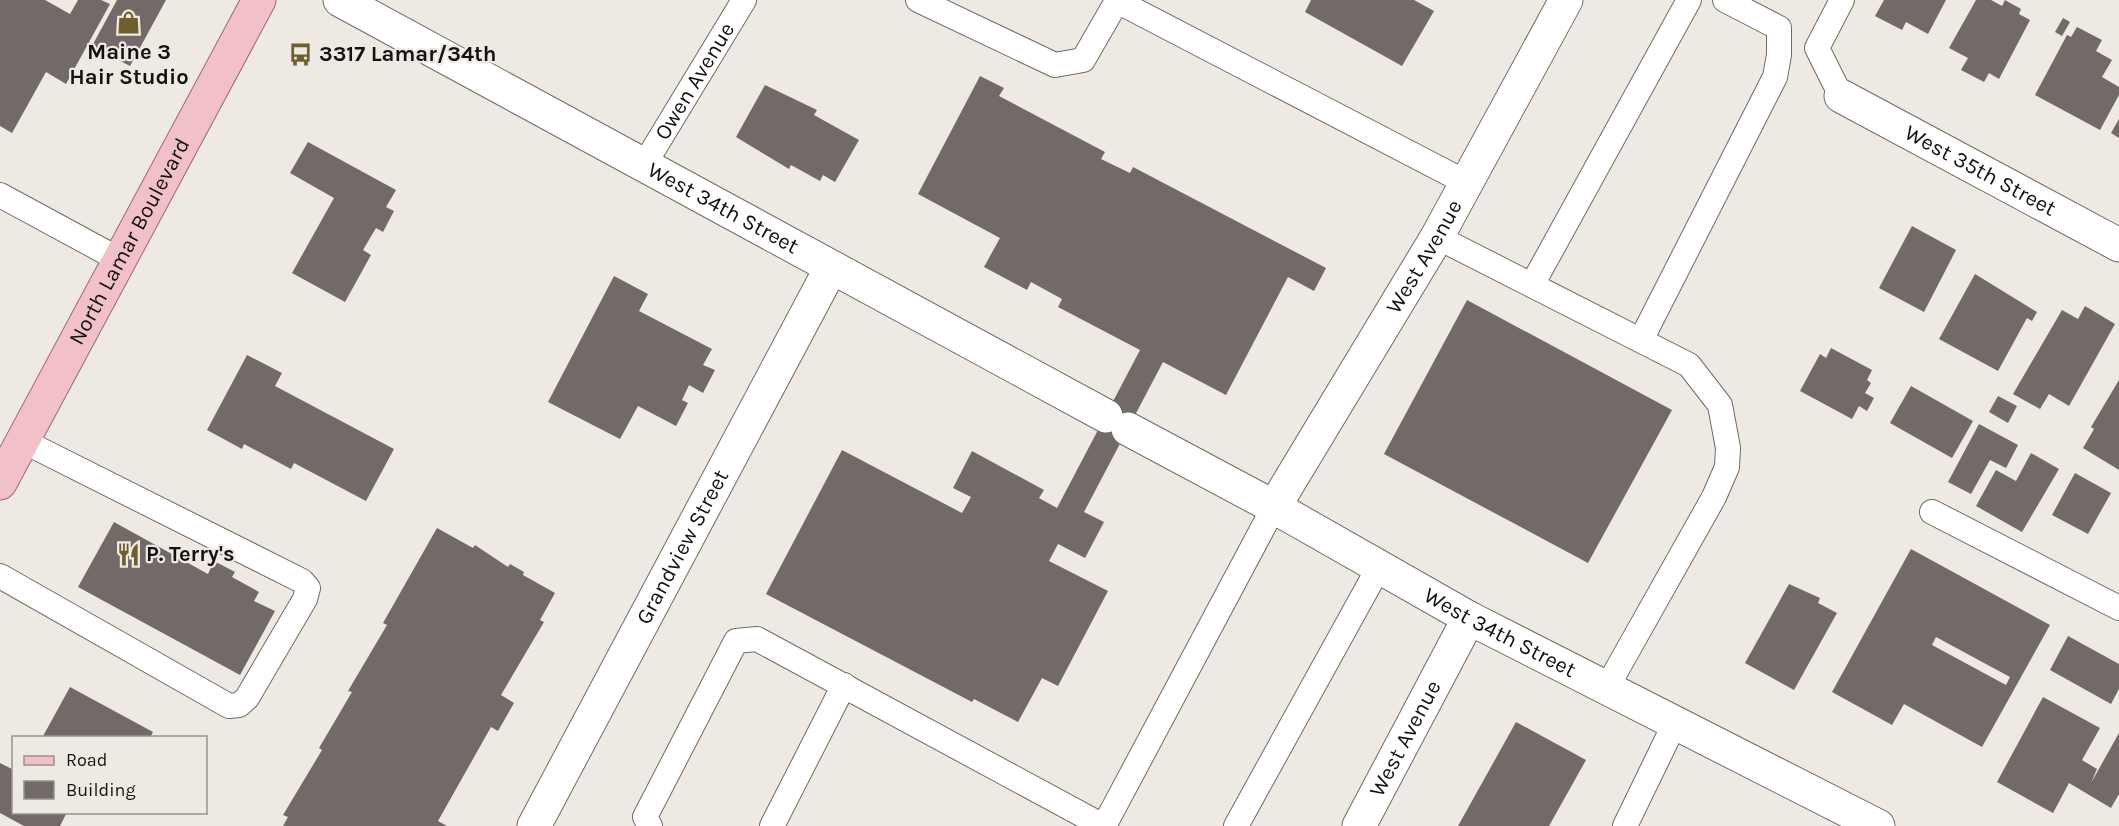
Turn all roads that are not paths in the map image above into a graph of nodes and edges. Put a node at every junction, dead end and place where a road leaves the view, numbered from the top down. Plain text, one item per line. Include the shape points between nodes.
1 (259, 0) edge
2 (340, 0) edge
3 (744, 0) edge
4 (918, 0) edge
5 (1566, 0) edge
6 (1689, 0) edge
7 (1725, 0) edge
8 (1842, 0) edge
9 (1117, 1) edge
10 (1841, 96) joint
11 (644, 165) junction
12 (1467, 183) junction
13 (0, 195) edge
14 (1437, 237) junction
15 (2119, 244) edge
16 (120, 260) junction
17 (831, 268) junction
18 (1532, 285) junction
19 (1641, 340) junction
20 (23, 441) junction
21 (0, 483) edge
22 (1274, 507) junction
23 (1932, 512) dead end
24 (1379, 567) junction
25 (0, 576) edge
26 (2119, 608) edge
27 (1469, 618) junction
28 (844, 685) junction
29 (1606, 689) junction
30 (1674, 724) junction
31 (1866, 823) edge
32 (534, 826) edge
33 (650, 826) edge
34 (772, 826) edge
35 (1104, 826) edge
36 (1236, 826) edge
37 (1359, 826) edge
38 (1625, 826) edge

1 - 16 main road, North Lamar Boulevard
2 - 11 street, West 34th Street
3 - 11 lane, Owen Avenue
4 - 9 lane via 1055,65 1083,60
5 - 12 street, West Avenue
6 - 18 lane
7 - 19 lane via 1779,28 1775,77
8 - 10 lane via 1817,48
9 - 12 lane
10 - 15 street, West 35th Street
11 - 17 street, West 34th Street
12 - 14 street, West Avenue
13 - 16 lane
14 - 18 lane
14 - 22 street, West Avenue
16 - 20 main road, North Lamar Boulevard
17 - 22 street, West 34th Street
17 - 32 street, Grandview Street
18 - 19 lane
19 - 29 lane via 1689,365 1720,405 1728,448 1727,467
20 - 21 main road, North Lamar Boulevard
20 - 25 lane via 302,581 308,588 247,698 239,705 229,706
22 - 24 street, West 34th Street
22 - 35 lane
23 - 26 lane
24 - 27 street, West 34th Street
24 - 36 lane
27 - 29 street, West 34th Street
27 - 37 street, West Avenue
28 - 33 lane via 758,639 736,640 645,817
28 - 34 lane
28 - 35 lane
29 - 30 street, West 34th Street
30 - 31 street, West 34th Street
30 - 38 lane

